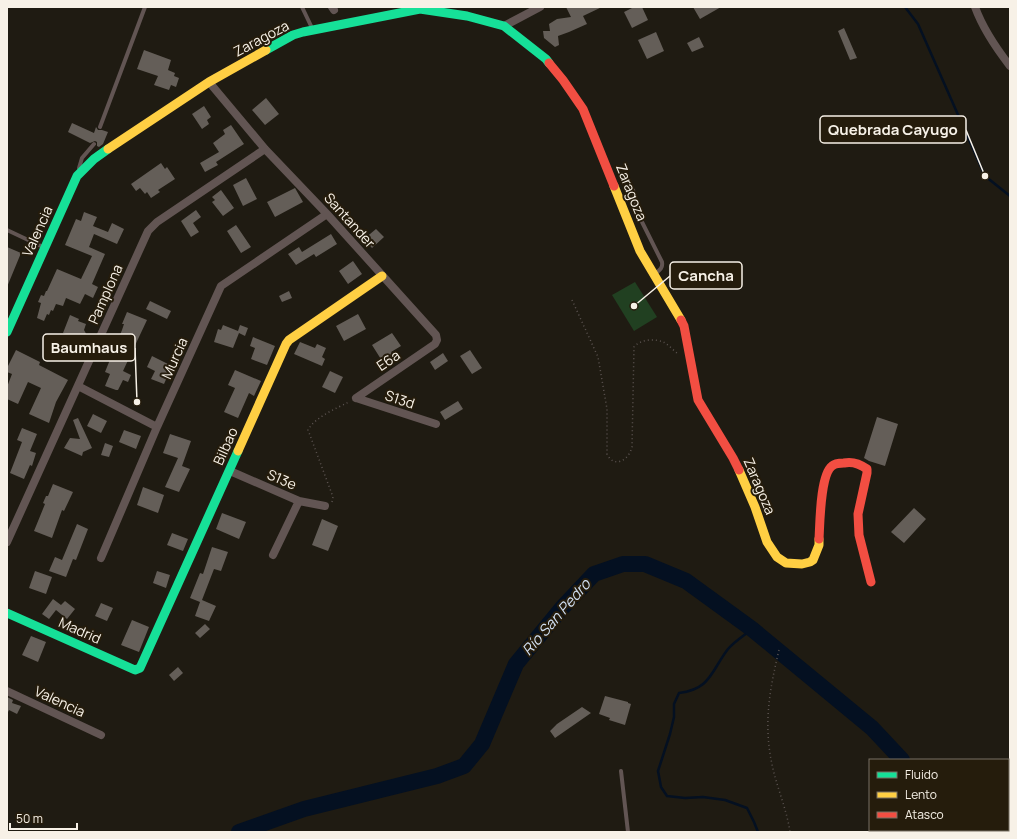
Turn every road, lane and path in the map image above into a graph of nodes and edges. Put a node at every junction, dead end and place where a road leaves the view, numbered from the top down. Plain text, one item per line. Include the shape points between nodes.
1 (145, 7) edge
2 (302, 7) edge
3 (540, 7) edge
4 (975, 7) edge
5 (420, 8) edge
6 (504, 26) junction
7 (313, 30) junction
8 (1010, 66) edge
9 (209, 82) junction
10 (100, 127) dead end
11 (94, 144) dead end
12 (265, 149) junction
13 (77, 176) junction
14 (633, 190) dead end
15 (327, 214) junction
16 (7, 230) edge
17 (44, 248) junction
18 (654, 275) junction
19 (382, 276) junction
20 (572, 300) dead end
21 (7, 309) edge
22 (12, 318) edge
23 (7, 332) edge
24 (434, 344) joint
25 (691, 365) junction
26 (78, 386) junction
27 (356, 398) junction
28 (436, 424) dead end
29 (158, 427) junction
30 (230, 471) junction
31 (299, 501) junction
32 (325, 506) joint
33 (7, 542) edge
34 (273, 554) dead end
35 (101, 558) dead end
36 (871, 582) dead end
37 (7, 613) edge
38 (779, 650) dead end
39 (141, 667) joint
40 (7, 691) edge
41 (101, 735) dead end
42 (621, 771) dead end
43 (628, 832) edge
44 (790, 832) edge

1 - 10 lane
2 - 7 lane
3 - 6 street
4 - 8 street via 996,47
5 - 6 street, Zaragoza via 467,16
5 - 7 street, Zaragoza
6 - 18 street, Zaragoza via 546,59 583,109 640,251
7 - 9 street, Zaragoza via 293,35
9 - 12 street, Santander
9 - 13 street, Zaragoza via 89,162
11 - 13 lane, Valencia via 82,158
12 - 15 street, Santander
12 - 26 street, Pamplona via 157,222 148,231
13 - 17 street, Valencia
14 - 18 lane via 639,216 662,262 662,269
15 - 19 street, Santander
15 - 29 street, Murcia via 221,286
16 - 17 lane
17 - 22 street, Valencia
18 - 25 street, Zaragoza via 684,326
19 - 24 street, Santander via 436,335 437,340
19 - 30 street, Bilbao via 289,340
20 - 25 path via 598,357 607,409 607,454 612,460 619,462 631,454 633,349 636,344 651,340 665,343
21 - 22 street
22 - 23 street, Valencia
24 - 27 street, E6a
25 - 36 street, Zaragoza via 698,400 733,458 756,507 767,542 777,557 786,563 810,562 816,552 819,545 822,489 830,467 849,462 860,464 867,469 858,514 859,535
26 - 29 street
26 - 33 street, Pamplona
27 - 28 street, S13d
27 - 32 path via 321,417 308,430 333,496 332,502
29 - 35 street, Murcia
30 - 31 street, S13e
30 - 39 street, Bilbao
31 - 32 street, S13e
31 - 34 street
37 - 39 street, Madrid via 135,670
38 - 44 path via 769,699 767,734 773,769
40 - 41 street, Valencia
42 - 43 lane

